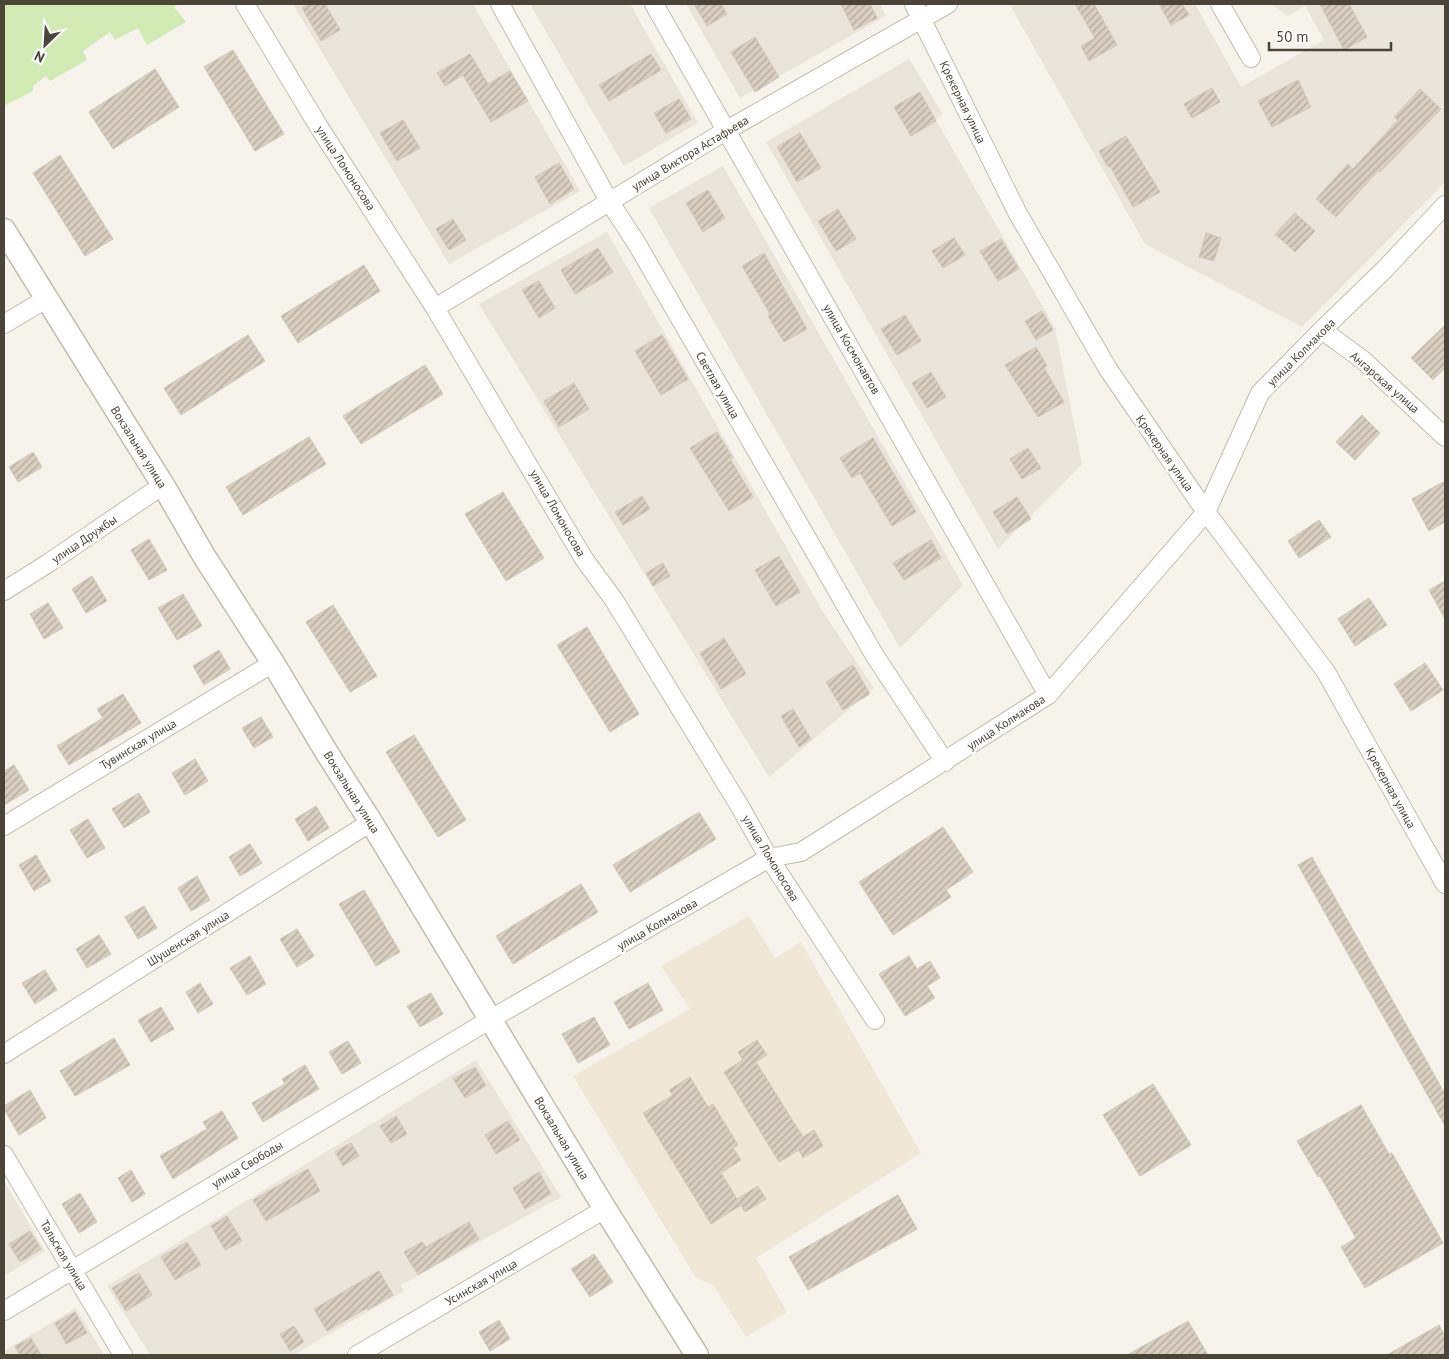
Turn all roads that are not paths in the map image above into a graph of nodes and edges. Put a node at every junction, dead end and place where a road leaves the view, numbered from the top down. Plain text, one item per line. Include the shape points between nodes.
1 (500, 4) edge
2 (654, 4) edge
3 (948, 4) edge
4 (1220, 4) edge
5 (249, 6) edge
6 (918, 11) edge
7 (1251, 58) dead end
8 (727, 130) junction
9 (609, 201) junction
10 (1445, 205) edge
11 (4, 230) edge
12 (46, 299) junction
13 (435, 308) junction
14 (4, 324) edge
15 (1322, 330) junction
16 (1445, 437) edge
17 (163, 485) junction
18 (1206, 512) junction
19 (4, 590) edge
20 (273, 663) junction
21 (1048, 695) junction
22 (945, 762) junction
23 (371, 822) junction
24 (4, 826) edge
25 (769, 858) junction
26 (1445, 884) edge
27 (491, 1020) junction
28 (875, 1020) dead end
29 (4, 1054) edge
30 (4, 1154) edge
31 (605, 1209) junction
32 (72, 1269) junction
33 (4, 1310) edge
34 (124, 1355) edge
35 (357, 1355) edge
36 (697, 1355) edge

1 - 9 street, Светлая улица
2 - 8 street, улица Космонавтов
3 - 6 street, улица Виктора Астафьева
4 - 7 street
5 - 13 street, улица Ломоносова via 319,127
6 - 8 street, улица Виктора Астафьева
6 - 18 street, Крекерная улица via 1017,212 1108,369
8 - 9 street, улица Виктора Астафьева
8 - 21 street, улица Космонавтов
9 - 13 street, улица Виктора Астафьева
9 - 22 street, Светлая улица via 875,656
10 - 15 street, улица Колмакова
11 - 12 street, Вокзальная улица
12 - 14 street
12 - 17 street, Вокзальная улица
13 - 25 street, улица Ломоносова via 584,559 614,600
15 - 16 street, Ангарская улица via 1363,360
15 - 18 street, улица Колмакова via 1260,393
17 - 19 street, улица Дружбы
17 - 20 street, Вокзальная улица
18 - 21 street, улица Колмакова
18 - 26 street, Крекерная улица via 1326,672
20 - 23 street, Вокзальная улица
20 - 24 street, Тувинская улица
21 - 22 street, улица Колмакова
22 - 25 street, улица Колмакова via 801,852
23 - 27 street, Вокзальная улица
23 - 29 street, Шушенская улица
25 - 27 street, улица Колмакова
25 - 28 street, улица Ломоносова
27 - 31 street, Вокзальная улица
27 - 32 street, улица Свободы
30 - 32 street, Тальская улица
31 - 35 street, Усинская улица
31 - 36 street, Вокзальная улица
32 - 33 street, улица Свободы
32 - 34 street, Тальская улица

